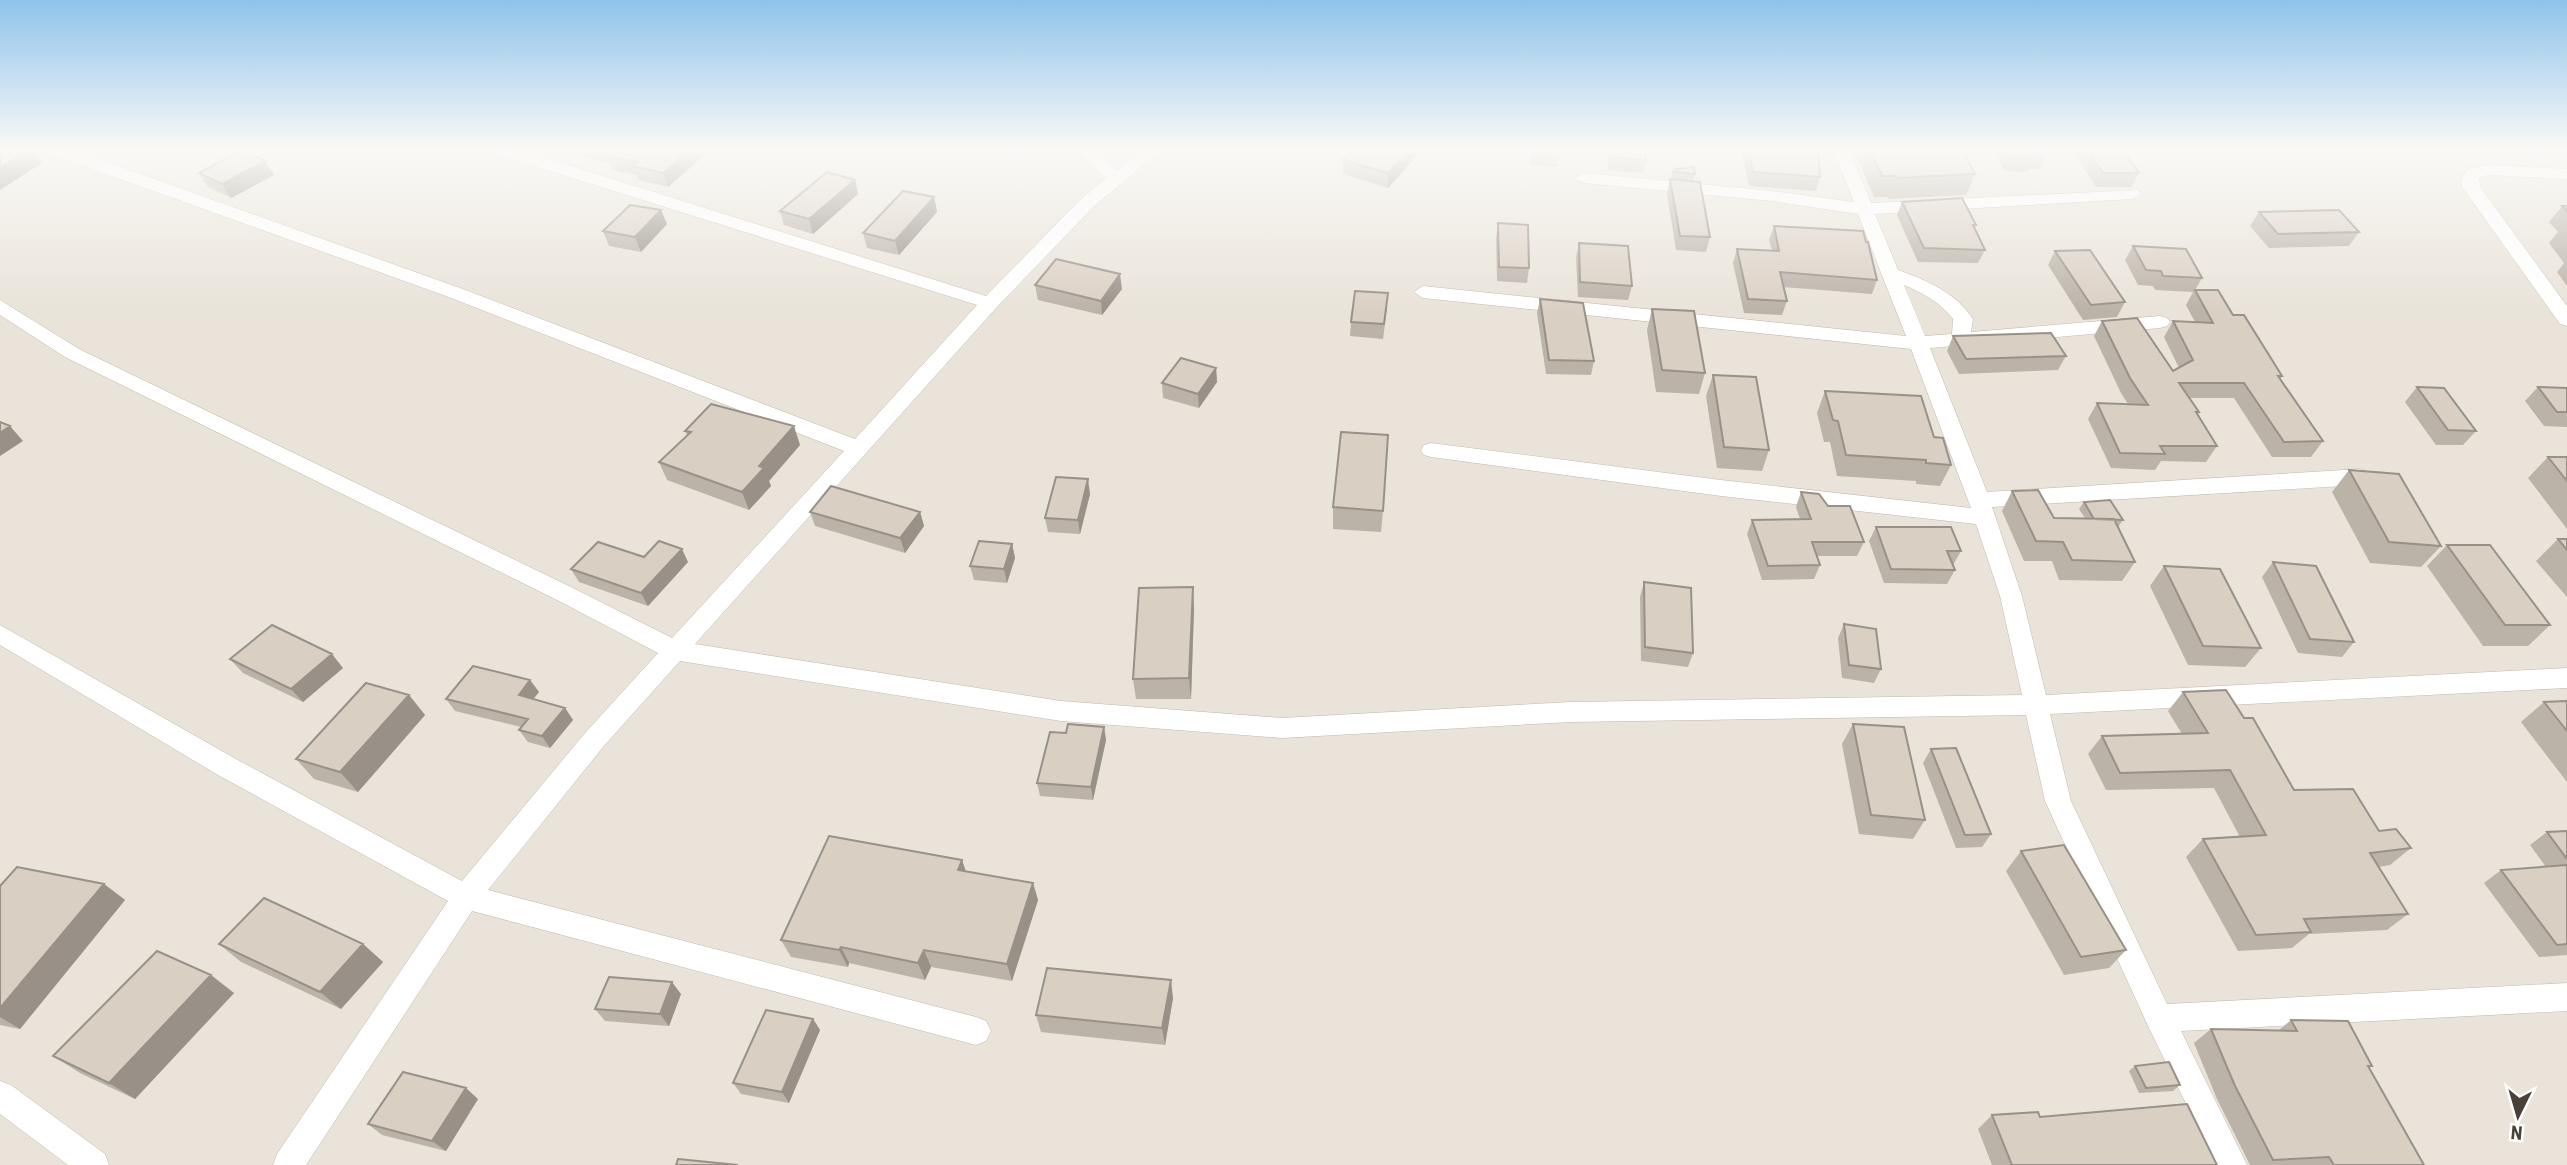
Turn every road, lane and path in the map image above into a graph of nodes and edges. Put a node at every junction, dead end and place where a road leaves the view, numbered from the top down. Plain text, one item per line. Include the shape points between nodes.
1 (206, 203) edge
2 (683, 203) edge
3 (1087, 203) edge
4 (1824, 203) edge
5 (1861, 203) edge
6 (1964, 203) edge
7 (2483, 203) edge
8 (1863, 209) junction
9 (1889, 273) junction
10 (1423, 292) dead end
11 (990, 303) junction
12 (0, 306) edge
13 (2567, 320) edge
14 (2160, 322) dead end
15 (1961, 340) junction
16 (1917, 344) junction
17 (858, 448) junction
18 (1431, 450) dead end
19 (2360, 477) edge
20 (1982, 509) junction
21 (0, 634) edge
22 (673, 650) junction
23 (2567, 678) edge
24 (2036, 705) junction
25 (466, 897) junction
26 (2567, 997) edge
27 (2159, 1018) junction
28 (976, 1031) dead end
29 (0, 1096) edge
30 (93, 1165) edge
31 (288, 1165) edge
32 (2232, 1165) edge

1 - 17 street via 453,292
2 - 11 street
3 - 11 street
4 - 8 street
5 - 8 street
6 - 8 street
7 - 13 street
8 - 9 street
9 - 15 street via 1954,305 1963,318
9 - 16 street
10 - 16 street
11 - 17 street
12 - 22 street via 72,353
14 - 15 street
15 - 16 street
16 - 20 street
17 - 22 street
18 - 20 street via 1721,488
19 - 20 street
20 - 24 street via 2011,597
21 - 25 street via 227,767
22 - 24 street via 1061,711 1282,728 1572,712
22 - 25 street
23 - 24 street
24 - 27 street via 2058,801
25 - 28 street
25 - 31 street
26 - 27 street
27 - 32 street
29 - 30 street

